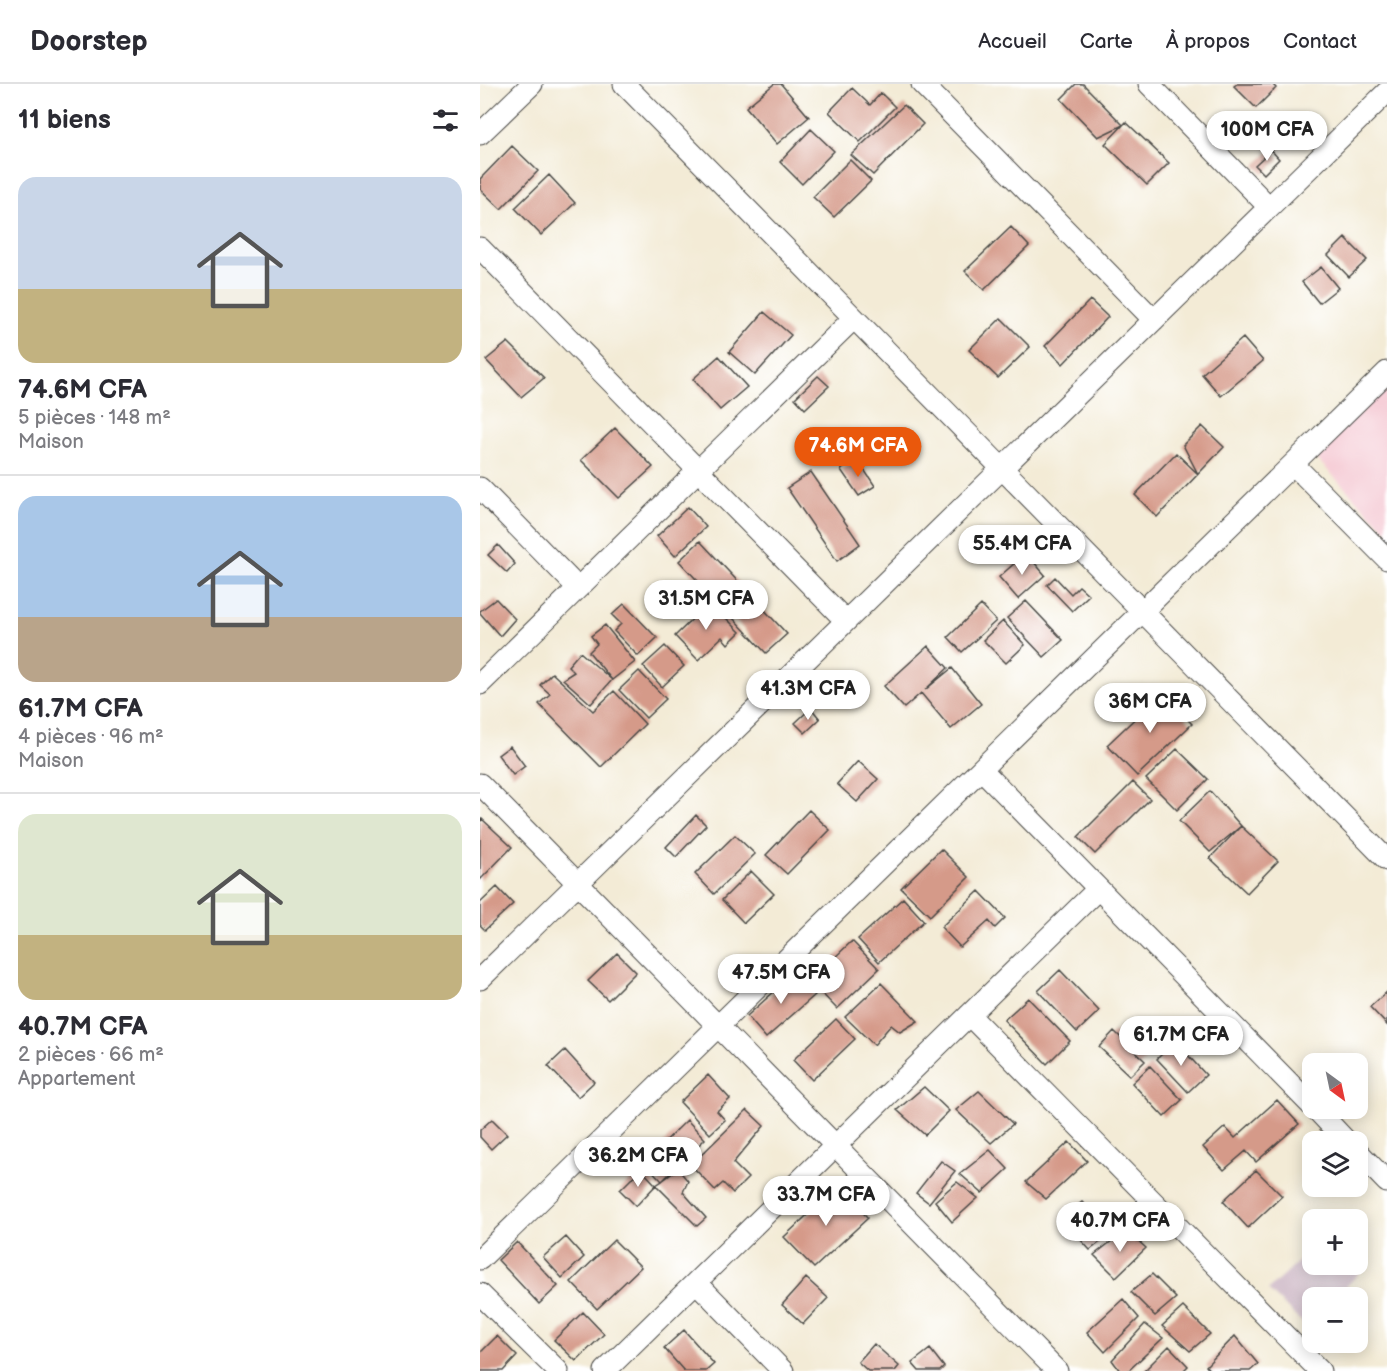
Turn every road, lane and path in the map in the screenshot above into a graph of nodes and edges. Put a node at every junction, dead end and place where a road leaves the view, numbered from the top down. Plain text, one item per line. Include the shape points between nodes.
1 (532, 84) edge
2 (624, 84) edge
3 (922, 84) edge
4 (1149, 84) edge
5 (1387, 92) edge
6 (480, 135) edge
7 (1269, 207) junction
8 (480, 248) edge
9 (854, 318) junction
10 (1154, 320) junction
11 (1387, 372) edge
12 (1293, 464) junction
13 (1002, 468) junction
14 (698, 470) junction
15 (480, 488) edge
16 (1387, 559) edge
17 (578, 588) junction
18 (1142, 611) junction
19 (846, 621) junction
20 (480, 684) edge
21 (981, 769) junction
22 (480, 784) edge
23 (1387, 860) edge
24 (578, 883) junction
25 (1098, 889) junction
26 (480, 979) edge
27 (969, 1015) junction
28 (718, 1026) junction
29 (1302, 1096) edge
30 (1325, 1119) edge
31 (1336, 1131) edge
32 (836, 1146) junction
33 (1368, 1162) edge
34 (1387, 1182) edge
35 (480, 1259) edge
36 (696, 1282) junction
37 (480, 1294) edge
38 (558, 1371) edge
39 (605, 1371) edge
40 (783, 1371) edge
41 (1057, 1371) edge
42 (1320, 1371) edge

1 - 6 street
2 - 9 street
3 - 10 street
4 - 7 street
5 - 7 street
7 - 10 street
8 - 14 street
9 - 13 street
9 - 14 street
10 - 13 street
11 - 12 street
12 - 16 street
12 - 18 street
13 - 18 street
13 - 19 street
14 - 17 street
14 - 19 street
15 - 17 street
17 - 20 street
18 - 21 street
18 - 23 street
19 - 24 street
21 - 25 street
21 - 28 street
22 - 24 street
24 - 26 street
24 - 28 street
25 - 27 street
25 - 29 street
27 - 32 street
27 - 42 street
28 - 32 street
28 - 35 street
30 - 31 street
32 - 36 street
32 - 41 street
33 - 34 street
36 - 39 street
36 - 40 street
37 - 38 street

